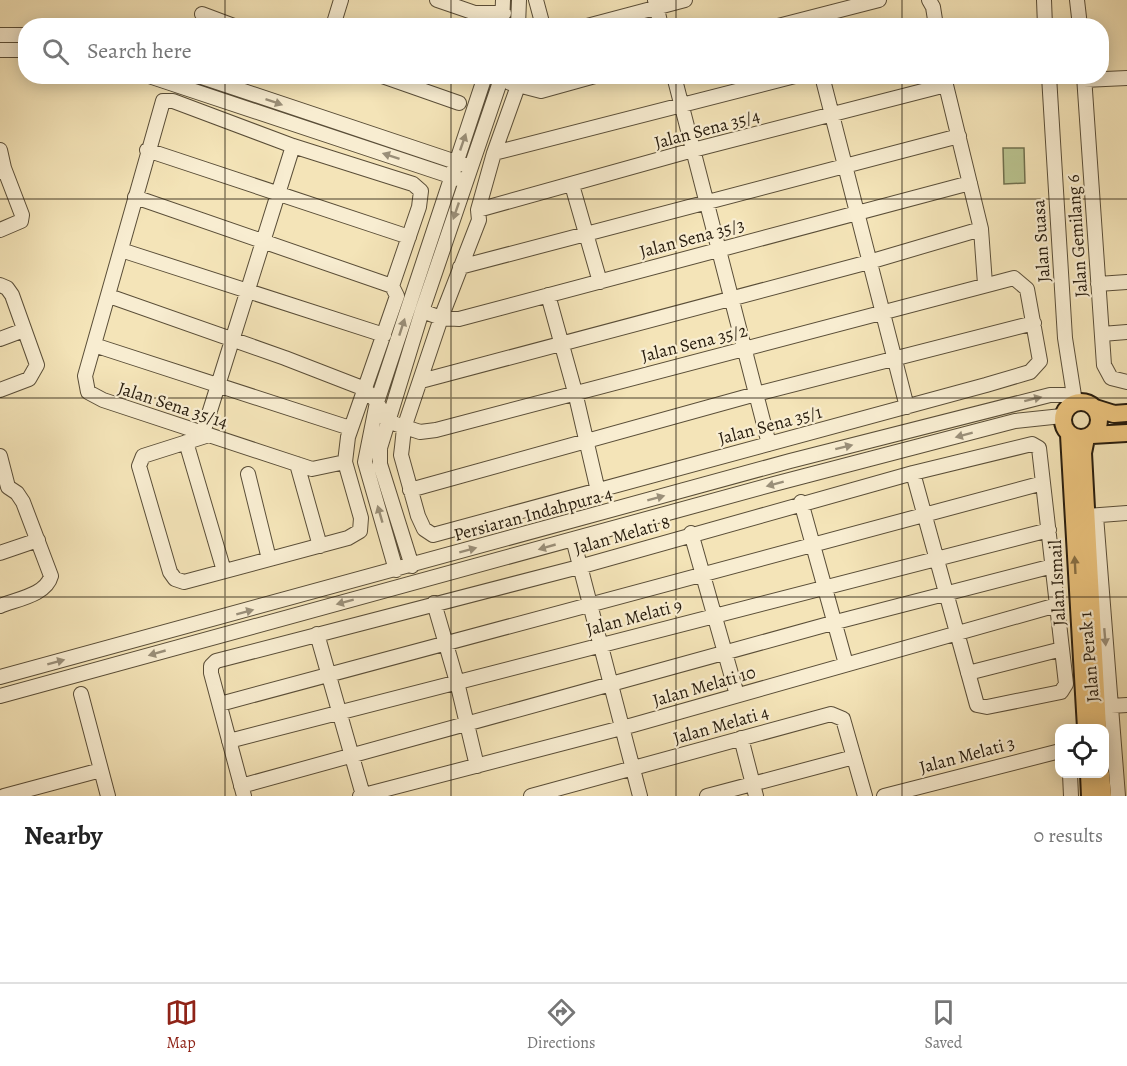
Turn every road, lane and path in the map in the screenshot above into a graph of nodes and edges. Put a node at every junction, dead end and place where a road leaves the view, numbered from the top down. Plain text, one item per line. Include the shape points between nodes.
1 (341, 0) edge
2 (437, 0) edge
3 (519, 0) edge
4 (536, 0) edge
5 (685, 0) edge
6 (879, 0) edge
7 (929, 0) edge
8 (1044, 0) edge
9 (1077, 0) edge
10 (863, 1) edge
11 (656, 4) edge
12 (503, 13) edge
13 (202, 14) dead end
14 (213, 18) edge
15 (335, 18) edge
16 (518, 18) edge
17 (541, 18) edge
18 (612, 18) edge
19 (818, 18) edge
20 (935, 18) edge
21 (1045, 18) edge
22 (1079, 18) edge
23 (0, 35) edge
24 (18, 35) edge
25 (0, 50) edge
26 (18, 50) edge
27 (1109, 78) edge
28 (1127, 78) edge
29 (168, 84) edge
30 (182, 84) edge
31 (221, 84) edge
32 (405, 84) edge
33 (482, 84) edge
34 (500, 84) edge
35 (514, 84) edge
36 (556, 84) edge
37 (676, 84) edge
38 (764, 84) edge
39 (824, 84) edge
40 (935, 84) edge
41 (946, 84) edge
42 (1049, 84) edge
43 (1084, 84) edge
44 (518, 86) junction
45 (163, 101) junction
46 (459, 103) dead end
47 (682, 105) junction
48 (831, 116) junction
49 (959, 136) junction
50 (293, 146) junction
51 (0, 150) edge
52 (147, 150) junction
53 (693, 150) junction
54 (494, 153) junction
55 (844, 166) junction
56 (471, 167) junction
57 (2, 170) edge
58 (454, 170) junction
59 (466, 181) junction
60 (970, 183) junction
61 (572, 185) junction
62 (278, 193) junction
63 (135, 197) junction
64 (707, 202) junction
65 (478, 210) junction
66 (856, 213) junction
67 (981, 229) junction
68 (0, 230) edge
69 (586, 234) junction
70 (409, 237) junction
71 (263, 242) junction
72 (121, 250) junction
73 (719, 250) junction
74 (869, 262) junction
75 (460, 267) junction
76 (600, 282) junction
77 (1127, 282) edge
78 (985, 284) junction
79 (1098, 284) junction
80 (4, 286) edge
81 (392, 286) junction
82 (1027, 289) joint
83 (249, 290) junction
84 (548, 295) junction
85 (109, 296) junction
86 (732, 299) junction
87 (422, 311) junction
88 (882, 312) junction
89 (441, 318) junction
90 (1034, 323) junction
91 (24, 330) junction
92 (1127, 332) edge
93 (1102, 334) junction
94 (384, 335) junction
95 (0, 339) edge
96 (234, 340) junction
97 (562, 344) junction
98 (94, 345) junction
99 (745, 349) junction
100 (896, 359) junction
101 (420, 381) junction
102 (1126, 382) edge
103 (219, 386) junction
104 (364, 389) junction
105 (0, 390) edge
106 (575, 392) junction
107 (756, 394) junction
108 (377, 402) junction
109 (1075, 402) junction
110 (907, 407) junction
111 (1095, 408) junction
112 (1127, 413) edge
113 (1062, 416) junction
114 (387, 421) junction
115 (350, 428) junction
116 (405, 428) junction
117 (1127, 433) edge
118 (206, 434) junction
119 (1069, 435) junction
120 (1089, 436) junction
121 (586, 440) junction
122 (186, 442) junction
123 (769, 444) junction
124 (0, 456) edge
125 (345, 462) junction
126 (297, 464) junction
127 (913, 472) junction
128 (248, 474) dead end
129 (1043, 483) junction
130 (4, 489) edge
131 (410, 490) junction
132 (598, 491) junction
133 (801, 502) junction
134 (1127, 513) edge
135 (926, 514) junction
136 (1091, 516) junction
137 (1049, 530) junction
138 (691, 533) junction
139 (573, 539) junction
140 (38, 540) junction
141 (814, 544) junction
142 (320, 546) junction
143 (0, 553) edge
144 (938, 558) junction
145 (269, 559) junction
146 (412, 566) junction
147 (1053, 566) junction
148 (579, 567) junction
149 (396, 570) junction
150 (224, 571) junction
151 (703, 573) junction
152 (826, 586) junction
153 (947, 594) junction
154 (434, 603) junction
155 (590, 604) junction
156 (1057, 604) junction
157 (0, 606) edge
158 (714, 614) junction
159 (836, 622) junction
160 (956, 632) junction
161 (317, 634) junction
162 (445, 641) junction
163 (600, 646) junction
164 (1062, 649) junction
165 (725, 653) junction
166 (846, 664) junction
167 (968, 673) junction
168 (328, 675) junction
169 (0, 677) edge
170 (457, 682) junction
171 (612, 686) junction
172 (81, 694) dead end
173 (737, 695) junction
174 (0, 696) edge
175 (220, 704) junction
176 (1127, 705) edge
177 (1111, 706) junction
178 (339, 714) junction
179 (467, 723) junction
180 (1086, 724) edge
181 (1098, 724) edge
182 (622, 728) junction
183 (741, 738) junction
184 (229, 741) junction
185 (1055, 752) edge
186 (351, 755) junction
187 (854, 757) junction
188 (477, 766) junction
189 (633, 768) junction
190 (101, 770) junction
191 (1070, 778) edge
192 (1089, 778) edge
193 (1101, 778) edge
194 (755, 790) edge
195 (243, 791) edge
196 (915, 792) edge
197 (4, 796) edge
198 (108, 796) edge
199 (362, 796) edge
200 (531, 796) edge
201 (640, 796) edge
202 (706, 796) edge
203 (865, 796) edge
204 (884, 796) edge
205 (1069, 796) edge
206 (1090, 796) edge
207 (1103, 796) edge
208 (1118, 796) edge

1 - 15 street
2 - 12 street via 475,13
3 - 16 street
4 - 17 street
5 - 11 street
6 - 10 street
7 - 20 street
8 - 21 street
9 - 22 street
10 - 19 street
11 - 18 street
13 - 14 street
23 - 24 street
25 - 26 street
27 - 28 street
29 - 45 street, Jalan Sena 35/14
58 -> 30 street
31 -> 58 street
32 - 46 street
58 -> 33 street
34 - 56 street
35 - 44 street
36 - 44 street via 541,91
37 - 47 street
38 - 47 street
39 - 48 street
40 - 48 street, Jalan Sena 35/4
41 - 49 street
42 - 109 street, Jalan Suasa via 1065,338
43 - 79 street, Jalan Gemilang 6
44 - 54 street
45 - 50 street via 173,101
45 - 52 street, Jalan Sena 35/14
47 - 53 street
47 - 54 street
48 - 53 street, Jalan Sena 35/4
48 - 55 street
49 - 55 street
49 - 60 street
50 - 62 street
50 - 70 street via 413,184 422,191
51 - 57 street
52 - 62 street
52 - 63 street, Jalan Sena 35/14
53 - 61 street, Jalan Sena 35/4
53 - 64 street
54 - 65 street
55 - 64 street
55 - 66 street
56 - 58 street
56 - 59 street
57 - 68 street via 22,215 21,221
58 - 59 street
108 -> 58 street
59 -> 87 street
60 - 66 street, Jalan Sena 35/3
60 - 67 street
61 - 65 street, Jalan Sena 35/4
61 - 69 street
62 - 70 street
62 - 71 street
63 - 71 street
63 - 72 street, Jalan Sena 35/14
64 - 69 street
64 - 73 street
65 - 75 street via 478,220
66 - 73 street, Jalan Sena 35/3
66 - 74 street
67 - 74 street
67 - 78 street
69 - 75 street
69 - 76 street
70 - 81 street
71 - 81 street
71 - 83 street
72 - 83 street
72 - 85 street, Jalan Sena 35/14
73 - 76 street, Jalan Sena 35/3
73 - 86 street
74 - 86 street
74 - 88 street
75 - 89 street
76 - 84 street, Jalan Sena 35/3
77 - 79 street
78 - 82 street, Jalan Sena 35/2 via 1014,278
78 - 88 street, Jalan Sena 35/2
79 - 93 street, Jalan Gemilang 6
80 - 91 street via 12,295
81 - 94 street via 397,296
82 - 90 street, Jalan Sena 35/1
83 - 94 street
83 - 96 street
84 - 89 street, Jalan Sena 35/3 via 459,319
84 - 97 street
85 - 96 street
85 - 98 street, Jalan Sena 35/14
86 - 97 street
86 - 99 street
87 - 89 street, Jalan Sena 35/3
87 - 114 street
88 - 99 street, Jalan Sena 35/2
88 - 100 street
89 - 101 street
90 - 100 street
90 - 110 street, Jalan Sena 35/1 via 1041,357 1035,369
91 - 95 street
91 - 105 street via 35,357 34,372 29,379
92 - 93 street
93 - 102 street, Jalan Gemilang 6 via 1107,372 1111,378
94 - 104 street
96 - 103 street
96 - 104 street
97 - 101 street
97 - 106 street
98 - 103 street
98 - 118 street, Jalan Sena 35/14 via 85,376 88,392
99 - 106 street, Jalan Sena 35/2
99 - 107 street
100 - 107 street
100 - 110 street
101 - 116 street
103 - 115 street
103 - 118 street
104 - 108 street
104 - 115 street
106 - 116 street, Jalan Sena 35/2 via 428,432
106 - 121 street
107 - 121 street
107 - 123 street
108 - 114 street
149 -> 108 street via 365,462
109 - 111 main road via 1086,402
109 - 113 main road
146 -> 109 street, Persiaran Indahpura 4 via 790,461 1050,395
110 - 123 street, Jalan Sena 35/1
111 - 112 main road
111 - 120 main road via 1099,419
113 - 119 main road
113 -> 139 street, Persiaran Indahpura 4 via 1016,421
114 - 116 street, Jalan Sena 35/2
114 - 146 street via 380,465
115 - 125 street
116 - 131 street via 401,455
117 - 120 main road
118 - 122 street
118 - 126 street, Jalan Sena 35/14
119 - 120 main road
180 -> 119 main road, Jalan Ismail
120 - 136 main road, Jalan Ismail via 1083,453
121 - 131 street
121 - 132 street
122 - 150 street
122 - 150 street via 143,456 139,466 170,572 184,582
123 - 132 street, Jalan Sena 35/1
124 - 130 street
125 - 126 street, Jalan Sena 35/14 via 322,469
125 - 142 street via 362,526 354,536
126 - 142 street
127 - 129 street, Jalan Melati 8 via 1036,444
127 - 133 street, Jalan Melati 8
127 - 135 street
128 - 145 street
129 - 135 street
129 - 137 street
130 - 140 street via 17,493 23,502
131 - 132 street, Jalan Sena 35/1 via 424,530 433,535
133 - 138 street, Jalan Melati 8
133 - 141 street
134 - 136 street
135 - 141 street
135 - 144 street
136 -> 177 street, Jalan Perak 1
136 - 181 main road, Jalan Ismail
137 - 144 street, Jalan Melati 9
137 - 147 street
138 - 148 street, Jalan Melati 8
138 - 151 street
139 - 148 street
139 -> 174 street, Persiaran Indahpura 4
140 - 143 street
140 - 157 street via 51,576 49,584
141 - 151 street
141 - 152 street
142 - 145 street
144 - 152 street, Jalan Melati 9
144 - 153 street
145 - 150 street
146 - 149 street, Persiaran Indahpura 4
147 - 153 street
147 - 156 street
148 - 154 street, Jalan Melati 8
148 - 155 street
169 -> 149 street, Persiaran Indahpura 4
151 - 155 street
151 - 158 street
152 - 158 street, Jalan Melati 9
152 - 159 street
153 - 159 street
153 - 160 street
154 - 161 street, Jalan Melati 8
154 - 162 street
155 - 162 street
155 - 163 street
156 - 160 street, Jalan Melati 10
156 - 164 street
158 - 163 street, Jalan Melati 9
158 - 165 street
159 - 165 street
159 - 166 street
160 - 166 street, Jalan Melati 10
160 - 167 street
161 - 168 street
161 - 175 street, Jalan Melati 8 via 222,658 211,666
162 - 168 street
162 - 170 street
163 - 170 street, Jalan Melati 9
163 - 171 street
164 - 167 street
164 - 167 street via 1066,689 1061,692 980,707
165 - 171 street
165 - 173 street
166 - 173 street, Jalan Melati 10
168 - 175 street
168 - 178 street
170 - 178 street, Jalan Melati 9
170 - 179 street
171 - 179 street
171 - 182 street
172 - 190 street
173 - 182 street, Jalan Melati 10
175 - 184 street
176 - 177 street
177 - 208 street, Jalan Perak 1
178 - 184 street, Jalan Melati 9
178 - 186 street
179 - 186 street
179 - 188 street
182 - 188 street, Jalan Melati 10
182 - 189 street
183 - 187 street, Jalan Melati 4 via 831,714 843,719
183 - 189 street, Jalan Melati 4
183 - 194 street
184 - 195 street
185 - 196 street, Jalan Melati 3
186 - 195 street
186 - 199 street
187 - 194 street
187 - 203 street, Jalan Melati 4
188 - 199 street, Jalan Melati 10
189 - 200 street, Jalan Melati 4
189 - 201 street
190 - 197 street
190 - 198 street
191 - 205 street
192 - 206 main road
193 - 207 main road
194 - 202 street
196 - 204 street, Jalan Melati 3

